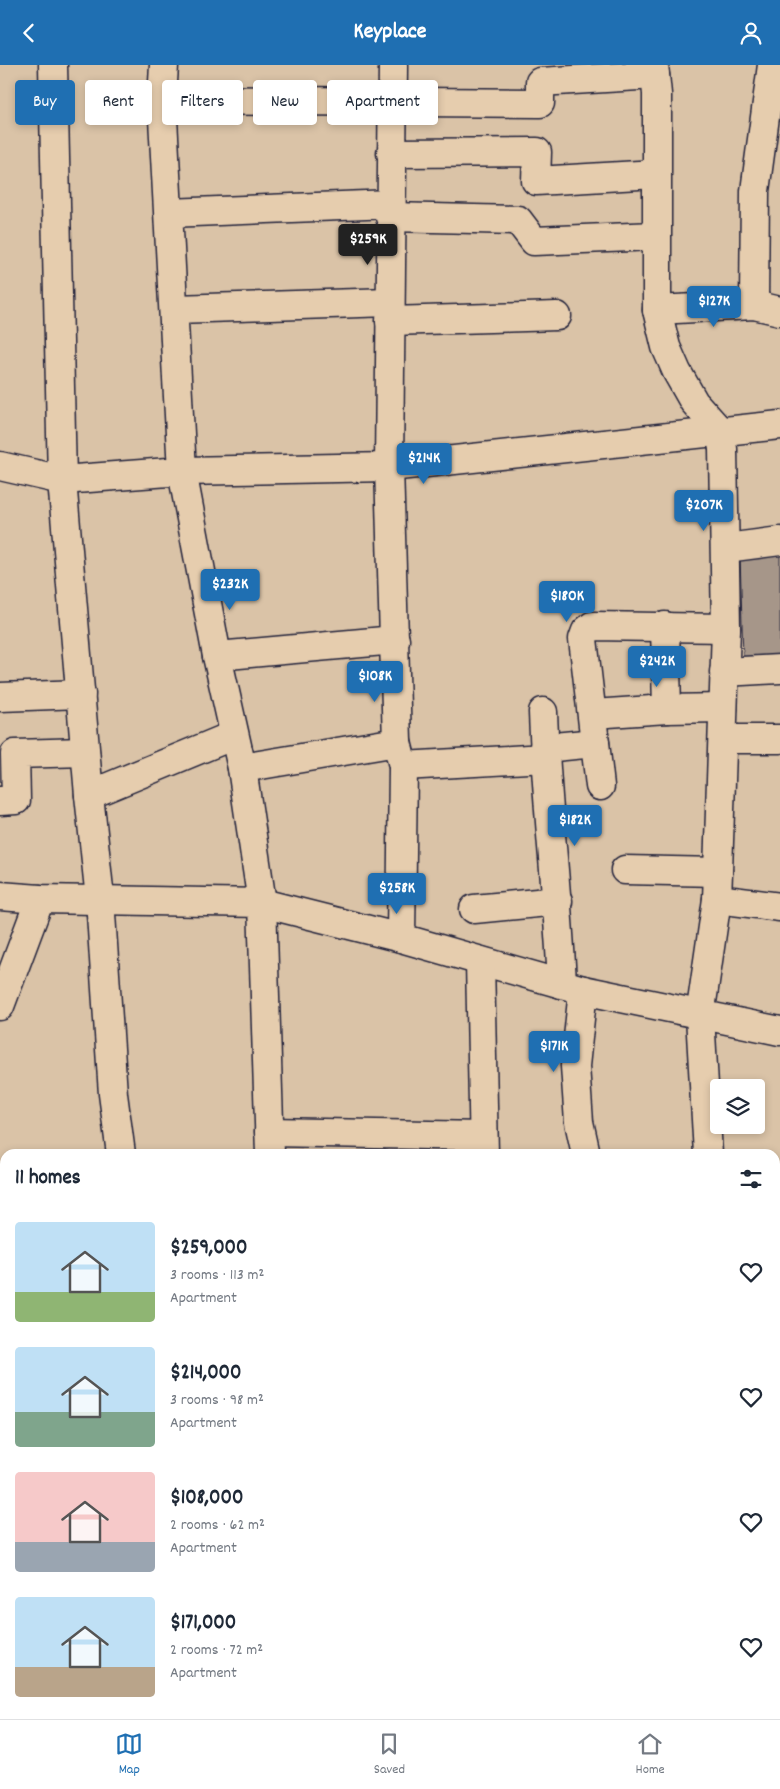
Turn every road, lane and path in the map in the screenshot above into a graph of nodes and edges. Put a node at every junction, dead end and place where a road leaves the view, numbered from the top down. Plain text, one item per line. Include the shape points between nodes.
1 (53, 65) edge
2 (164, 65) edge
3 (393, 65) edge
4 (772, 65) edge
5 (655, 70) edge
6 (163, 80) edge
7 (393, 80) edge
8 (243, 100) edge
9 (327, 101) edge
10 (438, 102) edge
11 (164, 125) edge
12 (392, 125) edge
13 (391, 153) junction
14 (656, 174) junction
15 (390, 210) junction
16 (169, 213) junction
17 (656, 236) junction
18 (754, 305) junction
19 (175, 309) junction
20 (657, 310) junction
21 (390, 311) junction
22 (780, 311) edge
23 (557, 316) dead end
24 (780, 425) edge
25 (720, 431) junction
26 (0, 466) edge
27 (389, 467) junction
28 (182, 471) junction
29 (62, 480) junction
30 (780, 541) edge
31 (726, 548) junction
32 (665, 625) junction
33 (726, 628) junction
34 (395, 640) junction
35 (216, 656) junction
36 (780, 669) edge
37 (724, 672) junction
38 (81, 694) junction
39 (0, 697) edge
40 (723, 708) junction
41 (667, 709) junction
42 (543, 712) dead end
43 (593, 714) junction
44 (234, 735) junction
45 (724, 739) junction
46 (780, 739) edge
47 (595, 743) junction
48 (85, 752) junction
49 (544, 753) junction
50 (400, 754) junction
51 (242, 768) junction
52 (600, 786) dead end
53 (88, 795) junction
54 (0, 801) edge
55 (625, 870) dead end
56 (718, 872) junction
57 (0, 896) edge
58 (40, 899) junction
59 (100, 899) junction
60 (717, 899) junction
61 (558, 901) junction
62 (262, 903) junction
63 (780, 907) edge
64 (474, 909) dead end
65 (401, 938) junction
66 (480, 961) junction
67 (573, 987) junction
68 (0, 1006) edge
69 (700, 1016) junction
70 (780, 1031) edge
71 (269, 1143) edge
72 (484, 1145) edge
73 (120, 1149) edge
74 (585, 1149) edge
75 (708, 1149) edge

1 - 29 street
2 - 6 street
3 - 7 street
4 - 18 street via 755,191
5 - 10 street via 540,81 540,103
5 - 14 street
8 - 9 street
11 - 16 street
12 - 13 street
13 - 14 street via 537,152 536,181
13 - 15 street
14 - 17 street
15 - 16 street
15 - 17 street via 518,220 534,241
15 - 21 street
16 - 19 street
17 - 20 street
18 - 20 street
18 - 22 street
19 - 21 street
19 - 28 street
20 - 25 street via 666,347 677,372 694,402
21 - 23 street
21 - 27 street
24 - 25 street
25 - 27 street
25 - 31 street
26 - 29 street
27 - 28 street
27 - 34 street
28 - 29 street
28 - 35 street
29 - 38 street
30 - 31 street
31 - 33 street
32 - 33 street
32 - 41 street
32 - 43 street via 592,626 586,631 583,639
33 - 37 street
34 - 35 street
34 - 50 street
35 - 44 street
36 - 37 street
37 - 40 street
38 - 39 street
38 - 48 street
40 - 41 street
40 - 45 street
41 - 43 street
42 - 49 street
43 - 47 street
44 - 51 street
44 - 53 street
45 - 46 street
45 - 56 street
47 - 49 street
47 - 52 street
48 - 53 street
48 - 54 street via 15,754 16,800
49 - 50 street
49 - 61 street
50 - 51 street
50 - 65 street
51 - 62 street
53 - 59 street
55 - 56 street
56 - 60 street
57 - 58 street
58 - 59 street
58 - 68 street
59 - 62 street
59 - 73 street via 113,1093
60 - 63 street
60 - 69 street
61 - 64 street
61 - 67 street
62 - 65 street
62 - 71 street
65 - 66 street
66 - 67 street
66 - 72 street
67 - 69 street
67 - 74 street via 579,1123
69 - 70 street
69 - 75 street
71 - 72 street

